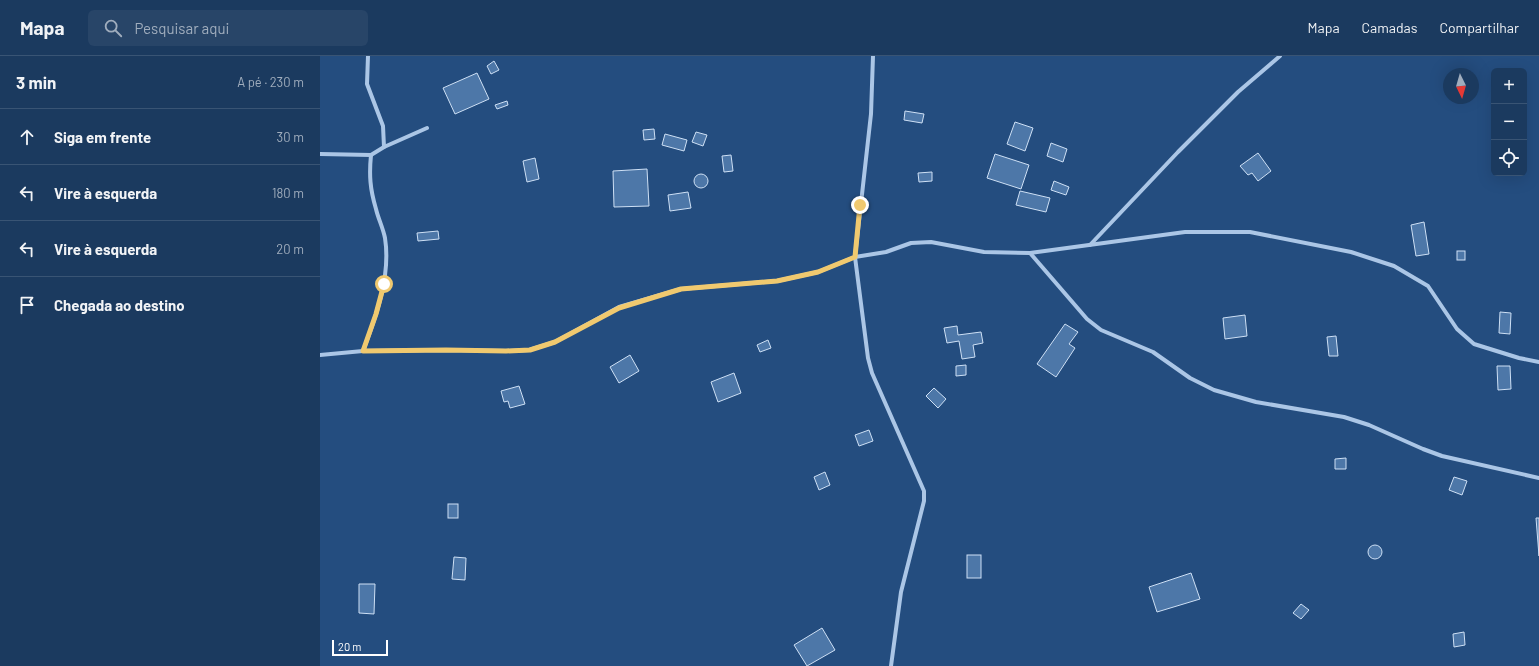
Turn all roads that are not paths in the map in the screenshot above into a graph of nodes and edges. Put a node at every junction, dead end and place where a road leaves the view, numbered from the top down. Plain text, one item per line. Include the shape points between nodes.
1 (368, 56) edge
2 (873, 56) edge
3 (1280, 56) edge
4 (427, 128) dead end
5 (384, 147) junction
6 (320, 154) edge
7 (371, 155) junction
8 (1090, 246) junction
9 (1030, 253) junction
10 (855, 257) junction
11 (363, 351) junction
12 (320, 355) edge
13 (1539, 362) edge
14 (1539, 478) edge
15 (891, 666) edge

1 - 5 street via 367,84 383,126
2 - 10 street via 871,114
3 - 8 street via 1238,92
4 - 5 street
5 - 7 street
6 - 7 street
7 - 11 street via 369,177 385,238 386,258 384,284
8 - 9 street
8 - 13 street via 1185,232 1250,232 1351,252 1394,266 1428,286 1457,329 1474,344
9 - 10 street via 984,252 931,242 911,243 886,252
9 - 14 street via 1087,319 1101,330 1153,352 1190,378 1214,390 1256,402 1344,417 1442,456
10 - 11 street via 818,272 777,281 681,289 619,308 555,342 530,350
10 - 15 street via 872,373 924,491 924,501 901,592
11 - 12 street

